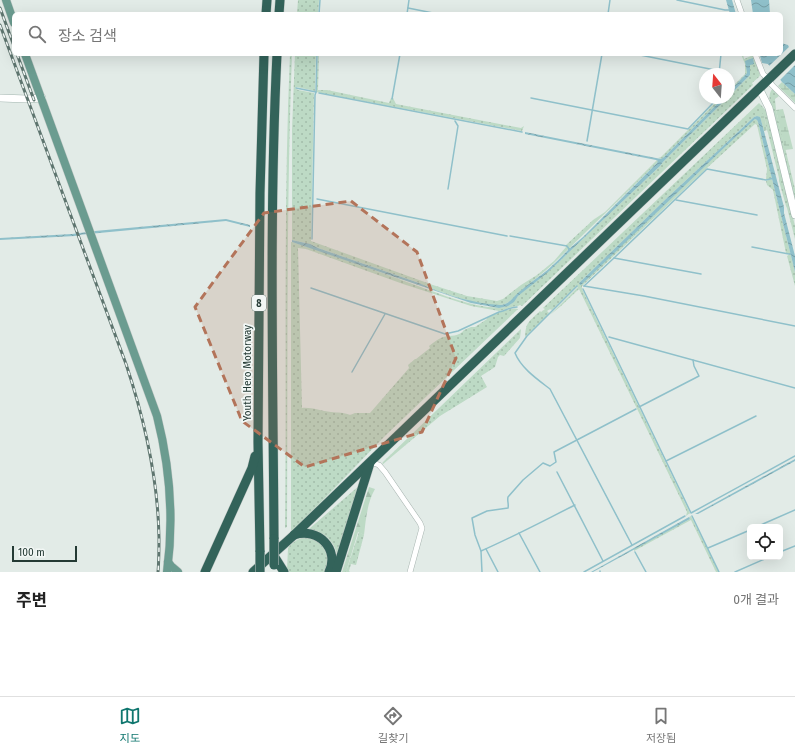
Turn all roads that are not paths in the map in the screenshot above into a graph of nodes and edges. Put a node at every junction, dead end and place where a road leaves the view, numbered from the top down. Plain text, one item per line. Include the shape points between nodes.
1 (6, 0) edge
2 (267, 0) edge
3 (280, 0) edge
4 (737, 0) edge
5 (266, 12) edge
6 (279, 12) edge
7 (741, 12) edge
8 (12, 17) edge
9 (795, 54) edge
10 (27, 56) edge
11 (264, 56) edge
12 (277, 56) edge
13 (756, 56) edge
14 (768, 79) junction
15 (759, 88) junction
16 (0, 98) edge
17 (42, 98) junction
18 (795, 108) edge
19 (795, 215) edge
20 (258, 442) junction
21 (370, 462) junction
22 (293, 536) junction
23 (168, 562) junction
24 (275, 564) edge
25 (206, 571) edge
26 (167, 572) edge
27 (178, 572) edge
28 (253, 572) edge
29 (260, 572) edge
30 (284, 572) edge
31 (329, 572) edge
32 (336, 572) edge
33 (410, 572) edge

1 - 8 main road
2 - 5 highway
3 - 6 highway
4 - 7 street
9 - 14 highway
10 - 17 main road
11 - 20 highway, Youth Hero Motorway / 8
12 - 24 highway, 8, bridge via 273,254
13 - 14 street via 760,69
14 - 15 highway
14 - 18 street
15 - 19 street via 769,108
15 - 21 highway
16 - 17 street
17 - 23 main road via 157,416 166,459 170,505
20 - 25 highway via 252,468
20 - 29 highway, Youth Hero Motorway / 8, bridge
21 - 22 highway
21 - 32 highway
21 - 33 street via 379,465 385,472 422,528
22 - 28 highway
22 - 31 highway via 307,533 324,540 332,556
23 - 26 main road
23 - 27 main road
24 - 30 highway

